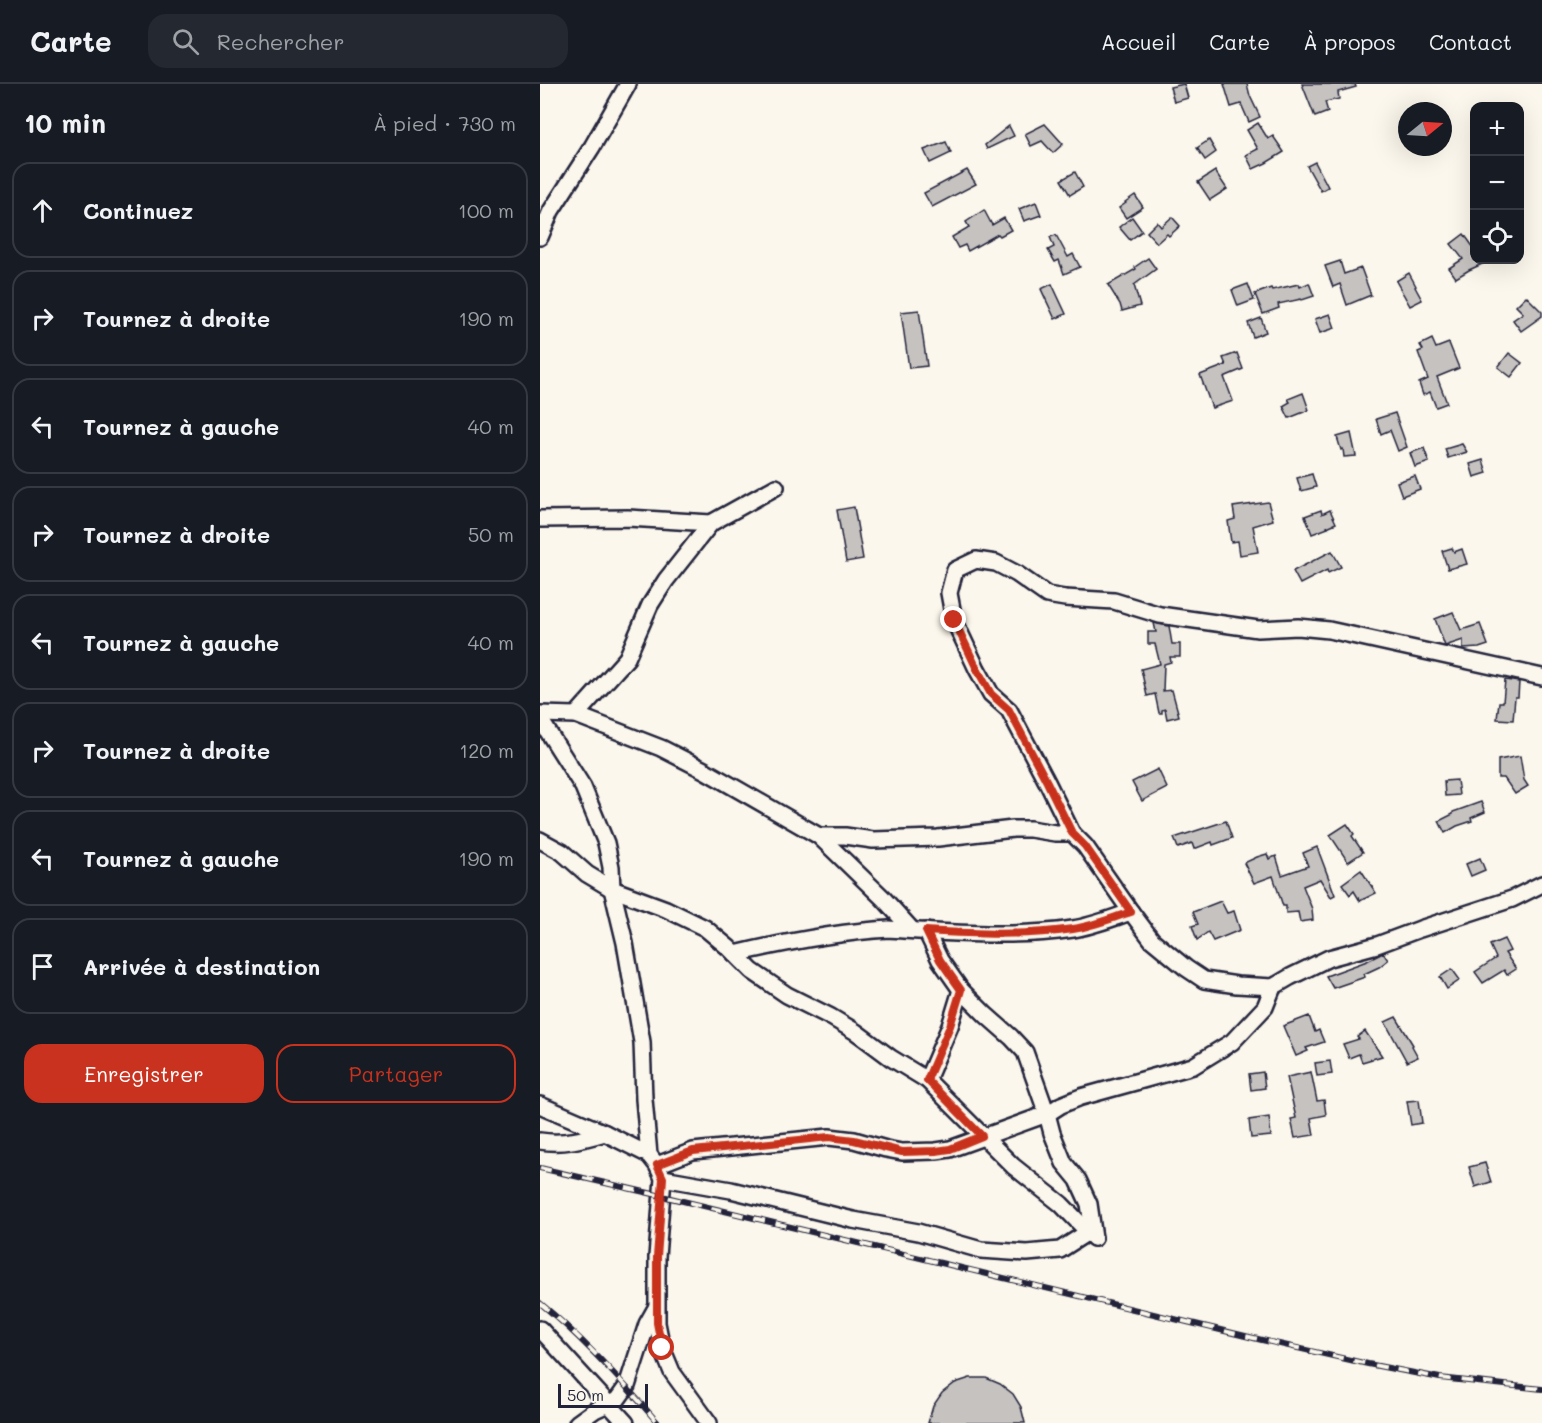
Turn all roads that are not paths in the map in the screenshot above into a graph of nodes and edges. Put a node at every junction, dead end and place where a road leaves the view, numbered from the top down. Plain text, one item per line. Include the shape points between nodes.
1 (628, 84) edge
2 (540, 237) edge
3 (776, 487) dead end
4 (540, 519) edge
5 (711, 523) junction
6 (1542, 677) edge
7 (576, 715) junction
8 (540, 719) edge
9 (1072, 833) junction
10 (819, 836) junction
11 (540, 840) edge
12 (1542, 884) edge
13 (612, 890) junction
14 (1131, 912) junction
15 (919, 931) junction
16 (735, 954) junction
17 (1273, 987) junction
18 (961, 990) junction
19 (927, 1080) junction
20 (540, 1105) edge
21 (1047, 1114) junction
22 (605, 1133) junction
23 (982, 1136) junction
24 (540, 1141) edge
25 (657, 1166) junction
26 (1088, 1232) junction
27 (657, 1306) junction
28 (540, 1329) edge
29 (609, 1403) junction
30 (577, 1423) edge
31 (626, 1423) edge
32 (709, 1423) edge

1 - 2 street via 551,211
3 - 5 street
4 - 5 street via 628,518
5 - 7 street via 650,605 627,658
6 - 9 street via 1329,630 1258,629 1160,615 1114,601 1047,596 996,563 976,560 955,570 949,593 954,620 991,694 1015,720
7 - 8 street
7 - 10 street via 661,748
8 - 13 street via 583,787 606,843
9 - 10 street via 1013,829 938,838 873,840
9 - 14 street
10 - 15 street
11 - 13 street
12 - 17 street via 1512,899 1329,958
13 - 16 street via 705,928
13 - 25 street via 642,1042 644,1099
14 - 15 street via 1076,929 1037,933
14 - 17 street via 1152,940 1204,980
15 - 16 street via 848,932
15 - 18 street
16 - 19 street via 787,995 856,1032
17 - 21 street via 1265,1007 1232,1042 1193,1066 1081,1097
18 - 19 street
18 - 21 street via 1025,1052
19 - 23 street
20 - 22 street
21 - 23 street
21 - 26 street via 1064,1163 1078,1180 1089,1204 1094,1238
22 - 24 street via 576,1141
22 - 25 street
23 - 25 street via 950,1149 902,1152 829,1137 693,1151
23 - 26 street
25 - 26 street via 731,1190 981,1250 1060,1250
25 - 27 street
27 - 29 street via 647,1324 627,1386 617,1400
27 - 32 street via 662,1348 672,1372
28 - 29 street
29 - 30 street
29 - 31 street

